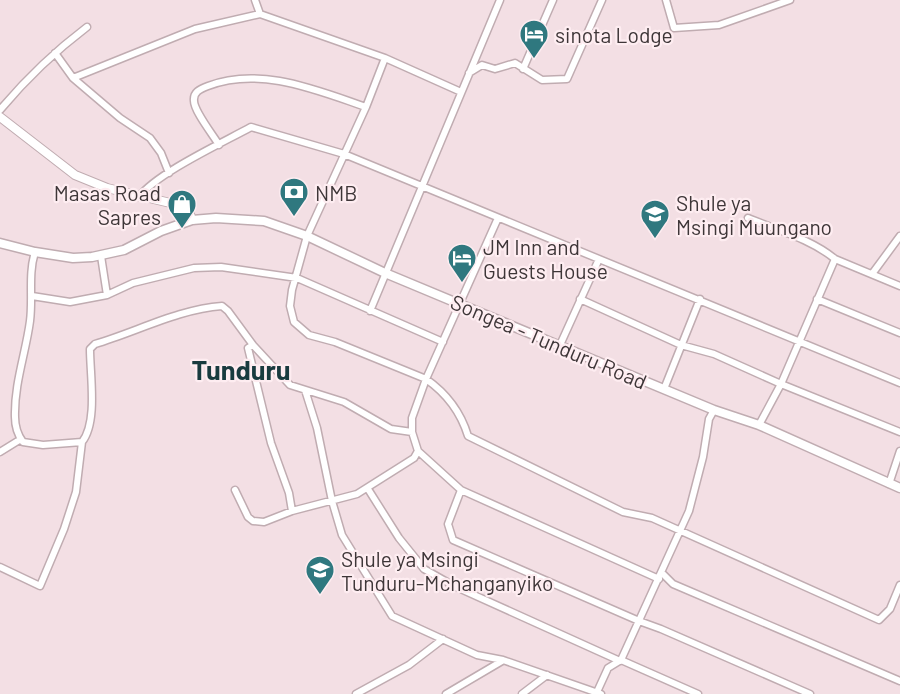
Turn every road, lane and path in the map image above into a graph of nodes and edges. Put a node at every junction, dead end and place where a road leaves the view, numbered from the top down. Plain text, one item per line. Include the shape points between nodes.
1 (255, 0) edge
2 (500, 0) edge
3 (553, 0) edge
4 (602, 0) edge
5 (666, 0) edge
6 (790, 0) edge
7 (261, 14) junction
8 (87, 27) dead end
9 (55, 53) junction
10 (385, 58) junction
11 (523, 69) junction
12 (469, 73) junction
13 (74, 78) junction
14 (461, 92) junction
15 (366, 107) junction
16 (0, 110) edge
17 (0, 117) edge
18 (219, 145) junction
19 (344, 154) junction
20 (169, 173) junction
21 (423, 186) junction
22 (139, 197) junction
23 (498, 218) junction
24 (748, 219) dead end
25 (192, 220) junction
26 (307, 236) junction
27 (900, 236) edge
28 (0, 243) edge
29 (35, 252) junction
30 (101, 256) junction
31 (600, 259) junction
32 (835, 259) junction
33 (386, 273) junction
34 (872, 274) junction
35 (297, 278) junction
36 (900, 286) edge
37 (107, 295) junction
38 (32, 296) junction
39 (580, 299) junction
40 (700, 299) junction
41 (817, 299) junction
42 (460, 304) junction
43 (370, 311) junction
44 (900, 333) edge
45 (443, 342) junction
46 (799, 342) junction
47 (253, 345) junction
48 (560, 345) junction
49 (681, 345) junction
50 (426, 380) junction
51 (900, 383) edge
52 (781, 384) junction
53 (664, 389) junction
54 (305, 390) junction
55 (714, 410) junction
56 (759, 425) junction
57 (412, 432) junction
58 (900, 432) edge
59 (21, 439) junction
60 (82, 442) junction
61 (418, 451) junction
62 (900, 451) edge
63 (0, 452) edge
64 (889, 484) junction
65 (900, 488) edge
66 (368, 489) junction
67 (235, 490) dead end
68 (461, 490) junction
69 (332, 501) junction
70 (292, 511) junction
71 (680, 531) junction
72 (0, 567) edge
73 (660, 576) junction
74 (899, 590) edge
75 (639, 621) junction
76 (443, 639) junction
77 (503, 660) junction
78 (620, 661) junction
79 (547, 675) junction
80 (900, 681) edge
81 (599, 693) edge
82 (357, 694) edge
83 (446, 694) edge
84 (522, 694) edge
85 (698, 694) edge
86 (810, 694) edge

1 - 7 street
2 - 12 street
3 - 11 street
4 - 11 street via 567,79 542,80
5 - 6 street via 674,28 719,25
7 - 10 street
7 - 13 street via 195,29
8 - 9 street
9 - 13 street
9 - 16 street
10 - 14 street
10 - 15 street
11 - 12 street via 515,63 495,69 482,64
12 - 14 street
13 - 20 street via 150,138
14 - 21 street
15 - 18 street via 306,87 259,78 220,81 200,89 194,94 193,103
15 - 19 street
17 - 22 main road via 75,175
18 - 19 street via 251,128
18 - 20 street
19 - 21 street
19 - 26 street
20 - 22 street via 146,187
21 - 23 street
21 - 33 street
22 - 25 main road via 183,206
23 - 31 street
23 - 42 street
24 - 32 street via 810,244
25 - 26 highway, Songea - Tunduru Road via 264,221
25 - 30 highway, Songea - Tunduru Road
26 - 33 highway, Songea - Tunduru Road
26 - 35 street
27 - 34 street
28 - 29 highway, Songea - Tunduru Road
29 - 30 highway, Songea - Tunduru Road via 73,258
29 - 38 street via 31,265
30 - 37 street
31 - 39 street
31 - 40 street
32 - 34 street
32 - 41 street
33 - 42 highway, Songea - Tunduru Road
33 - 43 street
34 - 36 street
35 - 37 street via 221,267 194,268 133,283
35 - 43 street
35 - 50 street via 290,306 294,322 309,335
37 - 38 street via 70,302
38 - 59 street via 15,416
39 - 48 street
39 - 49 street
40 - 46 street
40 - 49 street
41 - 44 street
41 - 46 street
42 - 45 street
42 - 48 highway, Songea - Tunduru Road
43 - 45 street
45 - 50 street
46 - 51 street
46 - 52 street
47 - 54 street via 290,385
47 - 60 street via 222,306 190,312 94,344 90,350 92,422
47 - 70 street via 248,348 253,371
48 - 53 highway, Songea - Tunduru Road
49 - 52 street via 714,354
49 - 53 street
50 - 57 street via 412,418
50 - 71 street via 463,418 468,436 623,512 652,518
52 - 56 street
52 - 58 street
53 - 55 highway, Songea - Tunduru Road
54 - 57 street via 344,402 392,429
54 - 69 street
55 - 56 highway, Songea - Tunduru Road
55 - 71 street via 689,511
56 - 64 highway, Songea - Tunduru Road
57 - 61 street
59 - 60 street via 43,445
59 - 63 street
60 - 72 street via 76,492 40,586
61 - 66 street
61 - 68 street
62 - 64 street
64 - 65 highway, Songea - Tunduru Road
66 - 69 street
66 - 78 street via 424,570
67 - 70 street via 253,521 264,522
68 - 73 street
68 - 75 street via 448,524 453,540
69 - 70 street
69 - 76 street via 342,535 392,616
71 - 73 street
71 - 74 street via 879,620 890,609
73 - 75 street
73 - 80 street
75 - 78 street
75 - 86 street
76 - 77 street via 477,655
76 - 82 street via 409,665
77 - 79 street
77 - 83 street
78 - 81 street via 608,668
78 - 85 street
79 - 81 street
79 - 84 street

